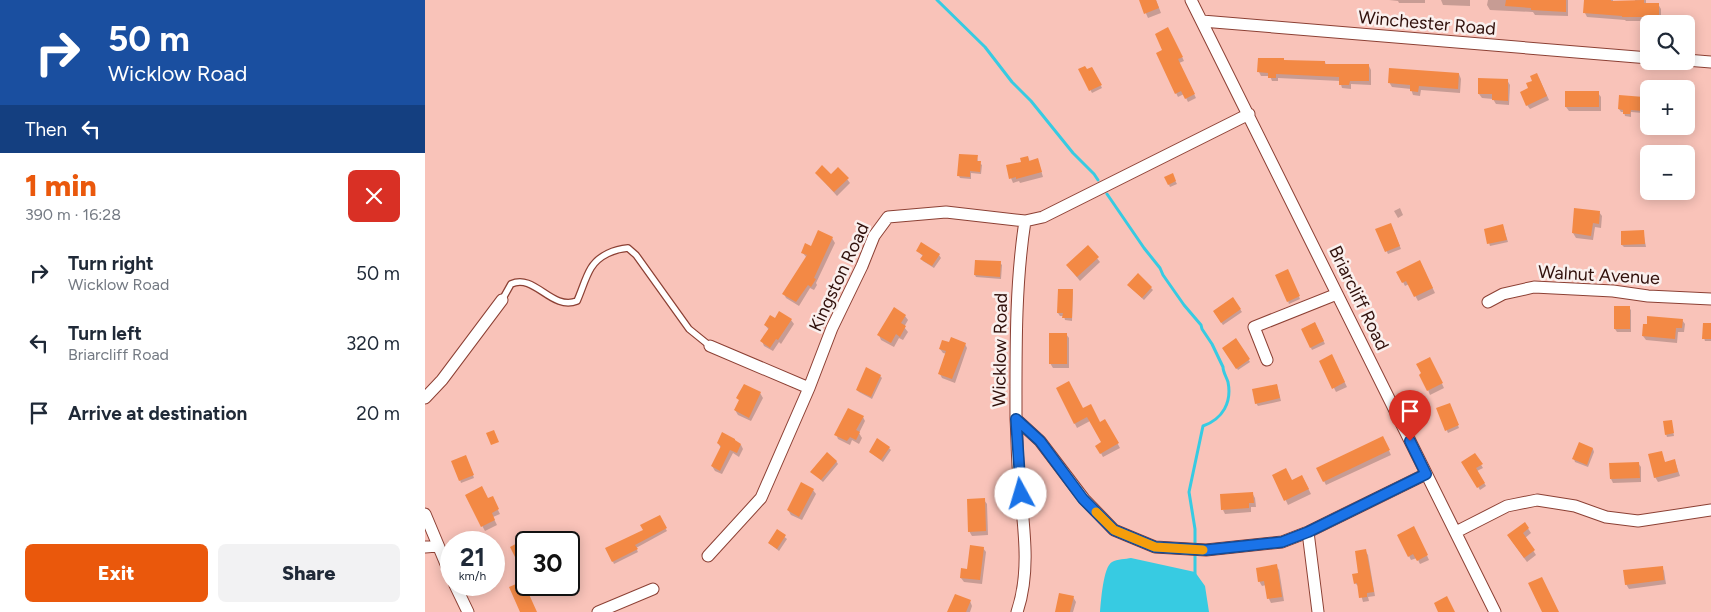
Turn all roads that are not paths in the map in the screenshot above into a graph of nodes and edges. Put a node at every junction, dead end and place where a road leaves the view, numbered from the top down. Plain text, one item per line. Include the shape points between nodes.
1 (1191, 0) edge
2 (1202, 21) junction
3 (1640, 57) edge
4 (1695, 61) edge
5 (1711, 62) edge
6 (1249, 114) junction
7 (1025, 221) junction
8 (1337, 294) junction
9 (1711, 299) edge
10 (502, 300) joint
11 (1488, 302) dead end
12 (710, 346) joint
13 (1267, 360) dead end
14 (809, 388) junction
15 (425, 398) edge
16 (1016, 419) junction
17 (1426, 474) junction
18 (1711, 510) edge
19 (425, 514) edge
20 (1308, 532) junction
21 (1456, 532) junction
22 (437, 546) junction
23 (425, 547) edge
24 (440, 552) edge
25 (708, 556) dead end
26 (653, 589) dead end
27 (460, 596) edge
28 (468, 612) edge
29 (598, 612) edge
30 (1017, 612) edge
31 (1318, 612) edge
32 (1495, 612) edge

1 - 2 street, Briarcliff Road
2 - 3 street, Winchester Road
2 - 6 street, Briarcliff Road
4 - 5 street
6 - 7 street, Kingston Road via 1043,218
6 - 8 street, Briarcliff Road
7 - 14 street, Kingston Road via 946,212 888,217 874,236
7 - 16 street, Wicklow Road via 1017,302
8 - 13 street via 1255,328
8 - 17 street, Briarcliff Road
9 - 11 street, Walnut Avenue via 1534,287 1503,294
10 - 12 lane via 511,284 521,281 551,298 572,303 577,301 591,267 618,248 629,248 689,329
10 - 15 street
12 - 14 street
14 - 25 street, Kingston Road via 761,498
16 - 20 street, Wicklow Road via 1040,441 1083,499 1114,530 1155,547 1206,550 1282,542
16 - 30 street via 1026,555
17 - 20 street, Wicklow Road
17 - 21 street, Briarcliff Road
18 - 21 street via 1638,521 1606,517 1575,506 1537,500 1507,506
19 - 22 street
20 - 31 street
21 - 32 street, Briarcliff Road
22 - 23 street
22 - 24 street
26 - 29 street
27 - 28 street

